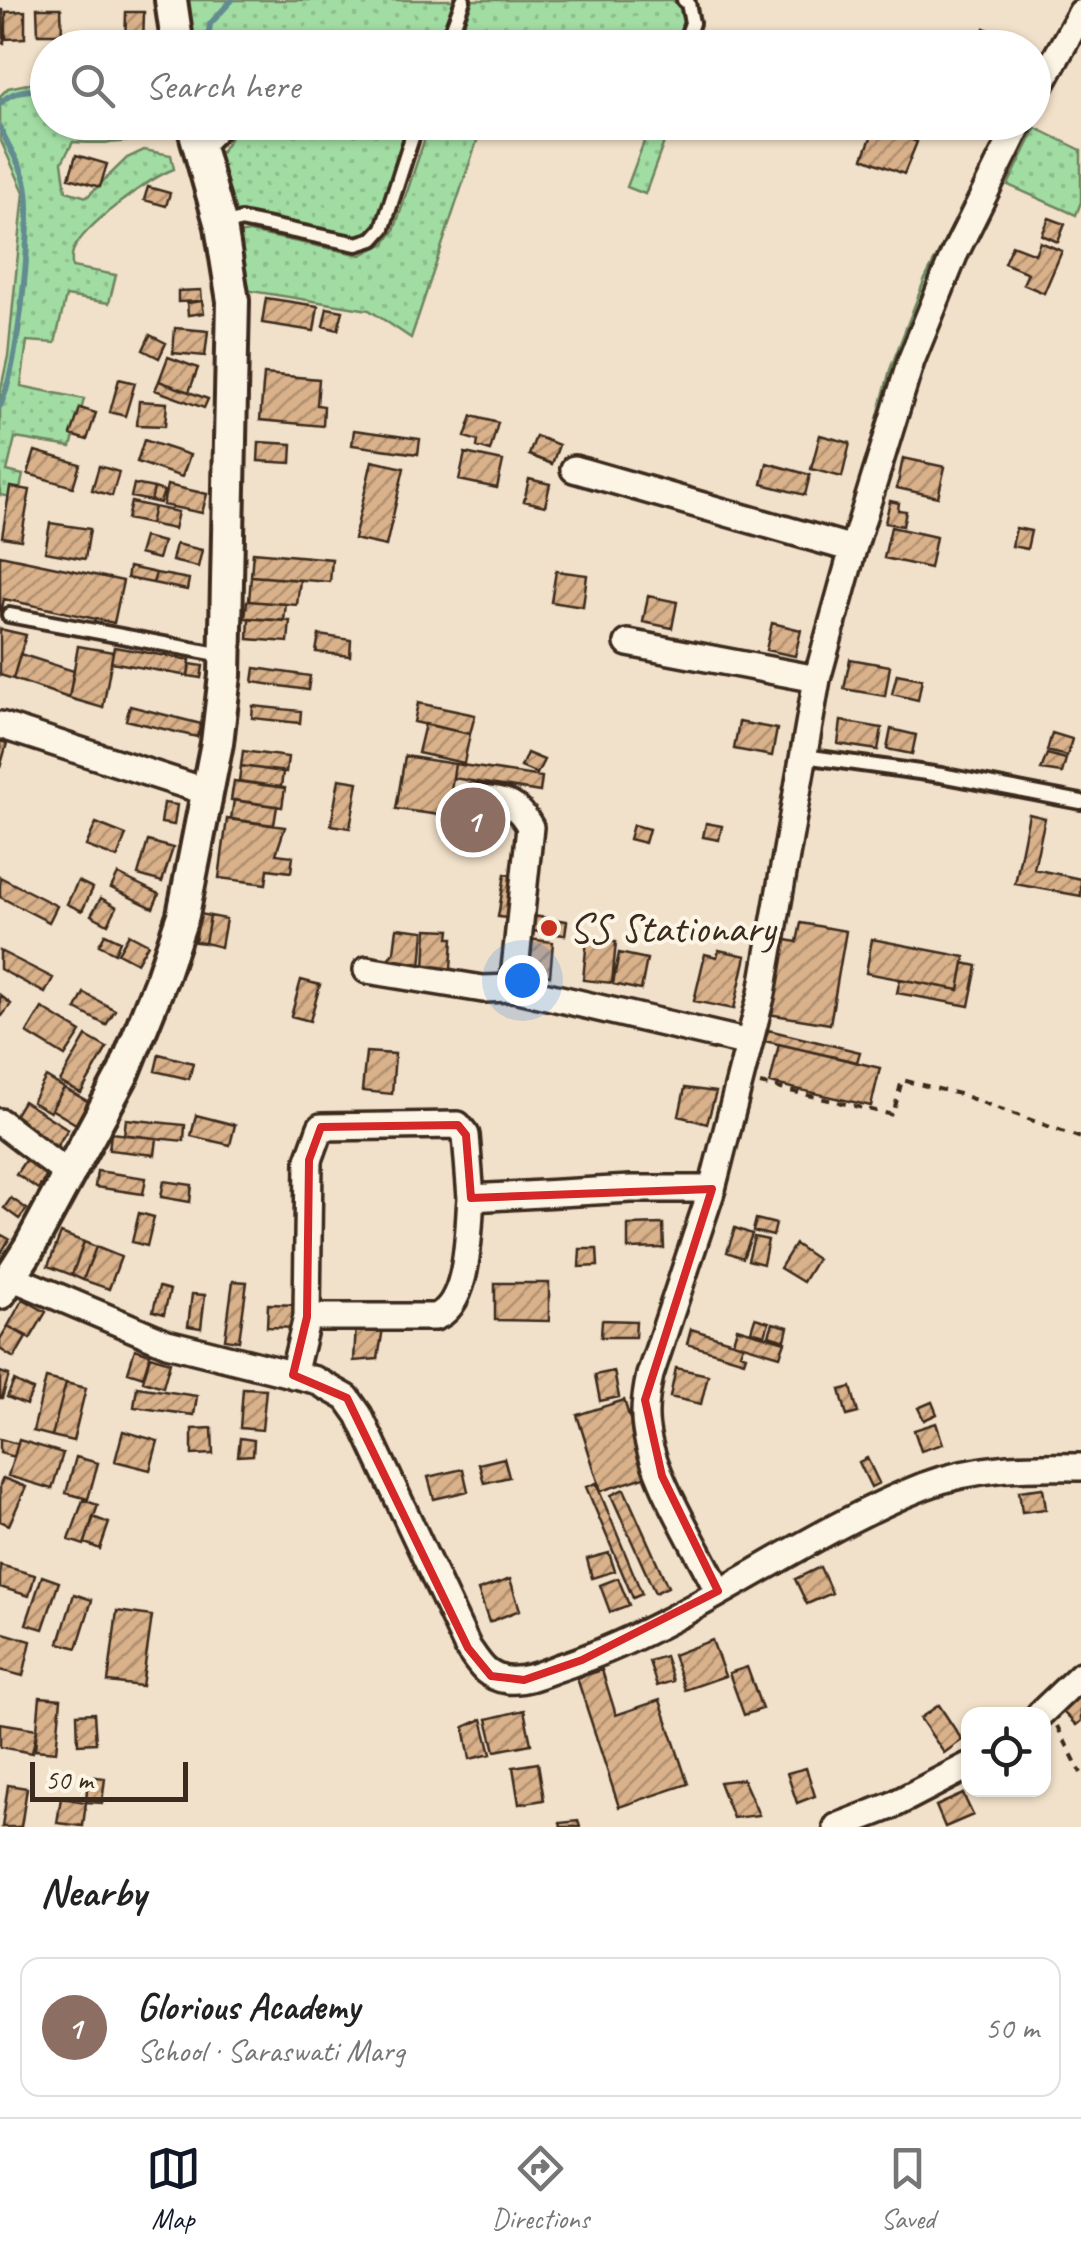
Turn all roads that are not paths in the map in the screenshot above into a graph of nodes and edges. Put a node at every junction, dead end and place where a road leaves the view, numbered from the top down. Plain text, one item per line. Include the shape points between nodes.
1 (171, 0) edge
2 (463, 0) edge
3 (684, 0) edge
4 (1081, 13) edge
5 (175, 30) edge
6 (451, 30) edge
7 (690, 30) edge
8 (1051, 67) edge
9 (196, 140) edge
10 (411, 140) edge
11 (1011, 140) edge
12 (221, 226) junction
13 (574, 469) dead end
14 (853, 549) junction
15 (10, 614) dead end
16 (628, 643) dead end
17 (226, 656) junction
18 (817, 679) junction
19 (0, 726) edge
20 (804, 756) junction
21 (208, 792) junction
22 (473, 798) dead end
23 (1081, 802) edge
24 (366, 970) dead end
25 (513, 988) junction
26 (749, 1043) junction
27 (0, 1122) edge
28 (69, 1175) junction
29 (712, 1189) junction
30 (471, 1198) junction
31 (6, 1285) edge
32 (307, 1317) junction
33 (293, 1374) junction
34 (1081, 1468) edge
35 (718, 1591) junction
36 (1081, 1675) edge
37 (1048, 1707) edge
38 (961, 1770) edge
39 (837, 1827) edge

1 - 5 street
2 - 6 lane
3 - 7 lane
4 - 8 street
9 - 12 street
10 - 12 lane via 383,228 373,239 357,244 241,220
11 - 14 street via 911,362
12 - 17 street via 233,301
13 - 14 street
14 - 18 street
15 - 17 lane
16 - 18 street
17 - 21 street
18 - 20 street
19 - 21 street
20 - 23 lane
20 - 26 street
21 - 28 street via 183,915 162,977 124,1072
22 - 25 street via 509,803 530,827
24 - 25 street
25 - 26 street
26 - 29 street
27 - 28 street
28 - 31 street
29 - 30 street
29 - 35 street via 645,1400 646,1431 662,1476
30 - 32 street via 465,1264 444,1314
30 - 32 street via 466,1135 458,1125 321,1127 309,1160
31 - 33 street via 167,1342
32 - 33 street
33 - 35 street via 332,1388 359,1415 468,1648 491,1676 524,1680 582,1660
34 - 35 street via 1000,1468 951,1477
36 - 37 street
38 - 39 street

